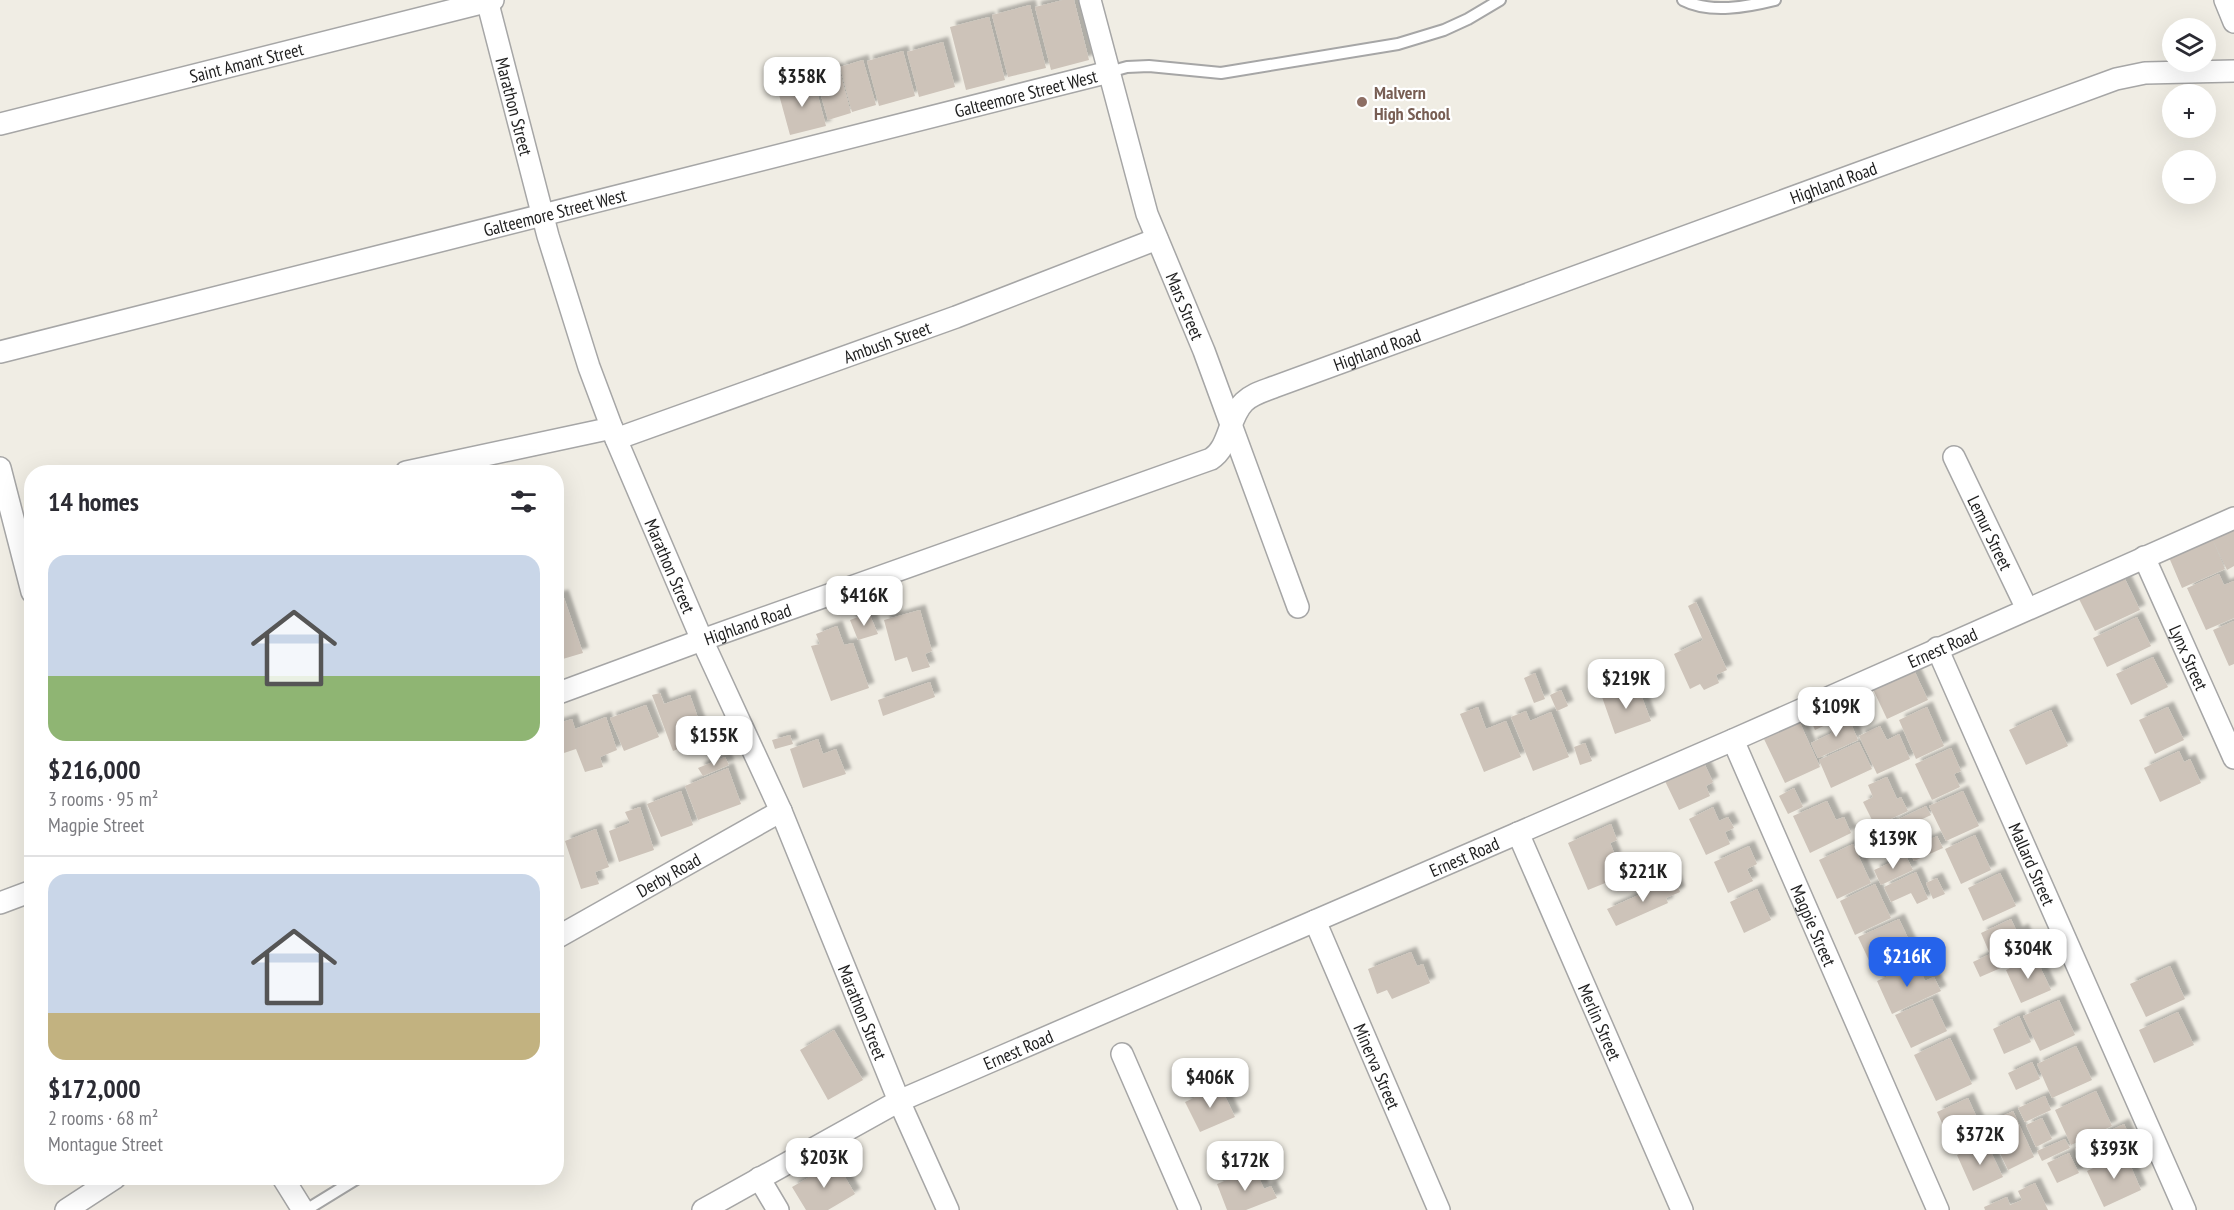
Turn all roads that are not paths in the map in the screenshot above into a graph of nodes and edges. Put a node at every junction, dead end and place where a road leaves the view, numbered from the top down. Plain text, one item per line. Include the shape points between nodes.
1 (489, 0) edge
2 (1090, 0) edge
3 (1500, 0) edge
4 (1683, 0) edge
5 (1775, 0) edge
6 (2225, 0) edge
7 (2234, 22) edge
8 (2234, 70) edge
9 (1109, 72) junction
10 (0, 124) edge
11 (542, 214) junction
12 (1157, 239) junction
13 (0, 352) edge
14 (1231, 424) junction
15 (614, 433) junction
16 (1954, 457) dead end
17 (443, 465) edge
18 (0, 468) edge
19 (2234, 518) edge
20 (24, 549) edge
21 (2144, 557) junction
22 (1298, 608) dead end
23 (2027, 609) junction
24 (702, 640) junction
25 (1937, 648) junction
26 (564, 691) edge
27 (1733, 740) junction
28 (2234, 758) edge
29 (780, 811) junction
30 (1518, 833) junction
31 (24, 894) edge
32 (0, 903) edge
33 (1314, 921) junction
34 (564, 933) edge
35 (1122, 1054) dead end
36 (900, 1101) junction
37 (759, 1178) junction
38 (104, 1185) edge
39 (288, 1185) edge
40 (346, 1185) edge
41 (66, 1210) edge
42 (304, 1210) edge
43 (703, 1210) edge
44 (778, 1210) edge
45 (948, 1210) edge
46 (1190, 1210) edge
47 (1439, 1210) edge
48 (1682, 1210) edge
49 (1938, 1210) edge
50 (2185, 1210) edge

1 - 10 street, Saint Amant Street
1 - 11 street, Marathon Street
2 - 9 street, Mars Street
3 - 9 lane via 1444,30 1398,45 1221,73 1149,66
4 - 5 lane via 1708,7 1750,6
6 - 7 street
8 - 14 street, Highland Road via 2145,73 2116,79 1274,387 1248,399
9 - 11 street, Galteemore Street West
9 - 12 street, Mars Street via 1140,193
11 - 13 street, Galteemore Street West
11 - 15 street, Marathon Street
12 - 14 street, Mars Street
12 - 15 street, Ambush Street via 956,317
14 - 22 street, Mars Street
14 - 24 street, Highland Road via 1221,451 1211,459
15 - 17 street, Ambush Street
15 - 24 street, Marathon Street
16 - 23 street, Lemur Street
18 - 20 street
19 - 21 street, Ernest Road
21 - 23 street, Ernest Road
21 - 28 street, Lynx Street
23 - 25 street, Ernest Road
24 - 26 street, Highland Road
24 - 29 street, Marathon Street
25 - 27 street, Ernest Road
25 - 50 street, Mallard Street
27 - 30 street, Ernest Road
27 - 49 street, Magpie Street
29 - 34 street, Derby Road
29 - 36 street, Marathon Street
30 - 33 street, Ernest Road
30 - 48 street, Merlin Street
31 - 32 street
33 - 36 street, Ernest Road
33 - 47 street, Minerva Street
35 - 46 street
36 - 37 street, Ernest Road
36 - 45 street, Marathon Street
37 - 43 street, Ernest Road
37 - 44 street
38 - 41 street
39 - 42 street
40 - 42 lane

